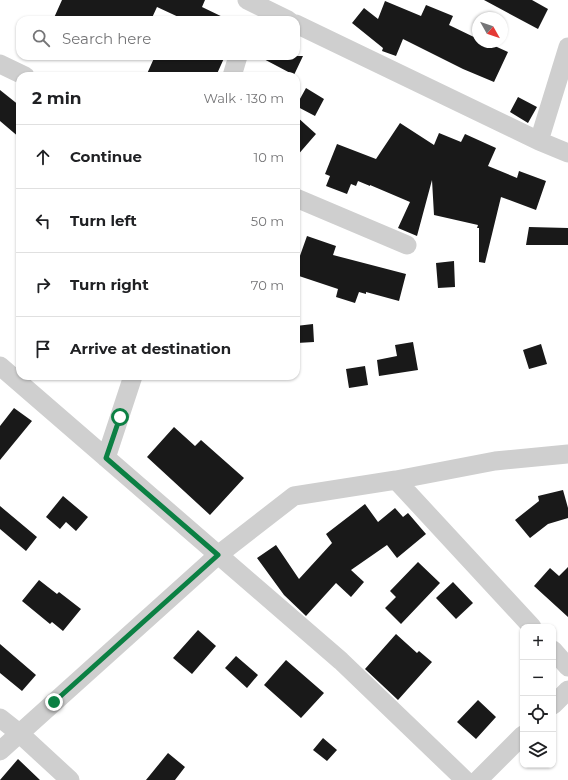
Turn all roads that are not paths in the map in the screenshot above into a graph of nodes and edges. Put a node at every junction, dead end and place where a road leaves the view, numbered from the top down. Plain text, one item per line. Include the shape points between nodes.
1 (252, 6) edge
2 (278, 16) edge
3 (300, 26) edge
4 (568, 47) edge
5 (237, 60) edge
6 (0, 64) edge
7 (17, 72) edge
8 (233, 72) edge
9 (539, 141) junction
10 (568, 153) edge
11 (300, 200) edge
12 (407, 245) dead end
13 (0, 366) edge
14 (16, 380) edge
15 (16, 380) edge
16 (132, 380) edge
17 (568, 454) edge
18 (106, 458) junction
19 (396, 480) junction
20 (218, 555) junction
21 (529, 624) edge
22 (556, 653) edge
23 (568, 667) edge
24 (568, 690) edge
25 (556, 702) edge
26 (0, 718) edge
27 (19, 733) junction
28 (520, 738) edge
29 (0, 751) edge
30 (70, 780) edge
31 (465, 780) edge
32 (478, 780) edge

1 - 2 street
3 - 9 street
4 - 9 street
5 - 8 street
6 - 7 street
9 - 10 street
11 - 12 street
13 - 14 street
15 - 18 street
16 - 18 street
17 - 19 street via 495,461
18 - 20 street
19 - 20 street via 294,496
19 - 21 street
20 - 27 street
20 - 31 street via 341,661
22 - 23 street
24 - 25 street
26 - 27 street
27 - 29 street
27 - 30 street
28 - 32 street

